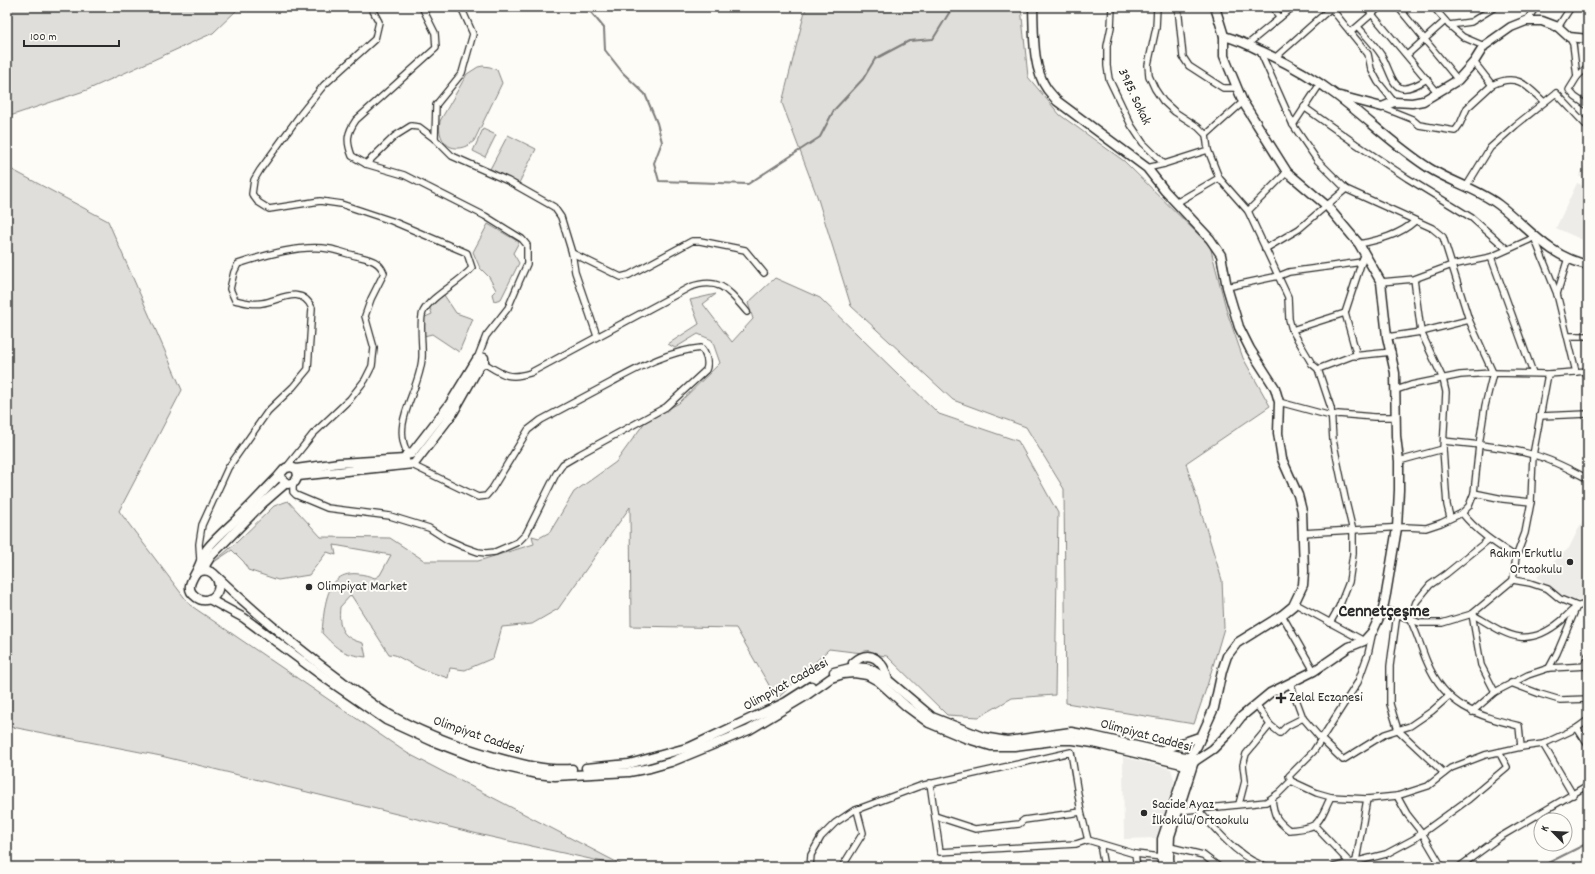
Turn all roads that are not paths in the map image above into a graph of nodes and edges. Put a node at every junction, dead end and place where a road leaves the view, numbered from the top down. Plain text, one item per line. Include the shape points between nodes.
1 (371, 7) edge
2 (422, 7) edge
3 (461, 7) edge
4 (1033, 7) edge
5 (1112, 7) edge
6 (1158, 7) edge
7 (1178, 7) edge
8 (1215, 7) edge
9 (1274, 7) edge
10 (1293, 7) edge
11 (1330, 7) edge
12 (1366, 7) edge
13 (1380, 7) edge
14 (1398, 7) edge
15 (1495, 7) edge
16 (1536, 7) edge
17 (1571, 7) edge
18 (1435, 8) edge
19 (1372, 15) junction
20 (1279, 18) junction
21 (1526, 21) junction
22 (1447, 23) junction
23 (1358, 27) junction
24 (1558, 27) junction
25 (1351, 32) junction
26 (1224, 36) junction
27 (1569, 37) junction
28 (1425, 39) junction
29 (1588, 39) edge
30 (1248, 44) junction
31 (1484, 46) junction
32 (1260, 50) junction
33 (1407, 55) junction
34 (1276, 57) junction
35 (1474, 62) junction
36 (1588, 66) edge
37 (1577, 77) junction
38 (1426, 79) junction
39 (1458, 80) junction
40 (1320, 84) junction
41 (1492, 85) junction
42 (1237, 88) junction
43 (1438, 93) junction
44 (1336, 95) junction
45 (1244, 102) junction
46 (1394, 102) junction
47 (1544, 102) junction
48 (1588, 106) edge
49 (1304, 107) junction
50 (1382, 107) junction
51 (1293, 125) junction
52 (1588, 127) edge
53 (1206, 136) junction
54 (435, 139) junction
55 (1208, 150) junction
56 (366, 164) junction
57 (1164, 164) junction
58 (1147, 168) junction
59 (1287, 172) junction
60 (1219, 178) junction
61 (1466, 187) junction
62 (1346, 190) junction
63 (1176, 203) junction
64 (1327, 206) junction
65 (1248, 211) junction
66 (1415, 221) junction
67 (1534, 237) junction
68 (1359, 244) junction
69 (1265, 249) junction
70 (1507, 250) junction
71 (1364, 252) junction
72 (572, 253) junction
73 (1491, 257) junction
74 (1568, 258) junction
75 (1362, 262) junction
76 (1452, 265) junction
77 (1588, 265) edge
78 (764, 273) dead end
79 (1279, 276) junction
80 (1414, 279) junction
81 (1381, 282) junction
82 (1227, 287) junction
83 (1557, 294) junction
84 (747, 312) dead end
85 (1345, 314) junction
86 (1469, 320) junction
87 (1292, 330) junction
88 (1421, 332) junction
89 (597, 336) junction
90 (1568, 336) junction
91 (1588, 336) edge
92 (1388, 338) junction
93 (1392, 352) junction
94 (1357, 356) junction
95 (480, 363) junction
96 (1318, 369) junction
97 (1576, 372) junction
98 (1588, 372) edge
99 (1493, 373) junction
100 (1533, 374) junction
101 (1548, 374) junction
102 (1443, 378) junction
103 (1396, 390) junction
104 (1279, 402) junction
105 (1588, 414) edge
106 (1331, 416) junction
107 (1540, 416) junction
108 (1396, 417) junction
109 (1444, 441) junction
110 (1479, 445) junction
111 (1443, 449) junction
112 (1533, 455) junction
113 (410, 460) junction
114 (1399, 461) junction
115 (284, 471) junction
116 (297, 472) junction
117 (1588, 479) edge
118 (289, 483) junction
119 (1474, 493) junction
120 (1531, 502) junction
121 (1462, 513) junction
122 (1450, 518) junction
123 (1396, 528) junction
124 (1353, 531) junction
125 (1302, 533) junction
126 (1488, 540) junction
127 (1516, 557) junction
128 (200, 563) junction
129 (209, 572) junction
130 (196, 573) junction
131 (1513, 580) junction
132 (209, 599) junction
133 (1294, 603) junction
134 (1588, 604) edge
135 (1577, 606) junction
136 (1383, 608) junction
137 (1397, 614) junction
138 (1472, 614) junction
139 (1282, 615) junction
140 (1410, 619) junction
141 (1330, 623) junction
142 (1373, 631) junction
143 (1364, 640) junction
144 (1588, 655) edge
145 (1586, 666) edge
146 (854, 667) junction
147 (1549, 668) junction
148 (1314, 671) junction
149 (867, 675) junction
150 (1290, 683) junction
151 (1511, 683) junction
152 (1495, 692) junction
153 (1449, 696) junction
154 (1588, 699) edge
155 (1256, 704) junction
156 (1472, 712) junction
157 (1303, 718) junction
158 (1588, 720) edge
159 (1270, 724) junction
160 (1577, 728) junction
161 (1398, 730) junction
162 (1202, 736) junction
163 (1321, 740) junction
164 (1543, 744) junction
165 (1588, 745) edge
166 (1521, 747) junction
167 (1158, 752) junction
168 (1499, 752) junction
169 (1190, 762) junction
170 (1444, 773) junction
171 (1291, 780) junction
172 (930, 783) junction
173 (1588, 785) edge
174 (1573, 795) junction
175 (1397, 796) junction
176 (1331, 798) junction
177 (1367, 798) junction
178 (1272, 799) junction
179 (1239, 804) junction
180 (1197, 809) junction
181 (857, 810) junction
182 (1179, 811) junction
183 (1081, 812) junction
184 (935, 816) junction
185 (1314, 824) junction
186 (1422, 833) junction
187 (1088, 840) junction
188 (1102, 845) junction
189 (1170, 847) junction
190 (1135, 854) junction
191 (1162, 857) junction
192 (1353, 862) junction
193 (810, 867) edge
194 (842, 867) edge
195 (1104, 867) edge
196 (1138, 867) edge
197 (1162, 867) edge
198 (1170, 867) edge
199 (1219, 867) edge
200 (1268, 867) edge
201 (1334, 867) edge
202 (1442, 867) edge
203 (1458, 867) edge

1 - 113 street via 379,22 375,38 324,85 260,170 254,180 252,194 258,202 269,208 320,201 341,204 392,221 467,253 472,268 428,304 422,314 422,360 402,424 403,446
2 - 56 street via 435,33 436,48 356,120 347,144 352,156
3 - 54 street via 473,34 462,73 436,105
4 - 58 street via 1034,46 1039,72 1046,89 1058,101
5 - 57 street, 3985. Sokak via 1107,46 1109,79 1131,125 1143,143
6 - 53 street via 1148,65 1149,76 1163,101
7 - 42 street via 1183,57 1189,66 1223,88
8 - 26 street
9 - 20 street
10 - 20 street
11 - 25 street
11 - 34 street
12 - 19 street
13 - 19 street
14 - 28 street
15 - 22 street via 1472,22
16 - 21 street
17 - 24 street
18 - 22 street
19 - 23 street
19 - 33 street
20 - 30 street
21 - 24 street via 1542,21
21 - 31 street via 1511,27
22 - 28 street
22 - 31 street via 1463,37
23 - 25 street
23 - 38 street via 1378,50 1392,81 1407,88 1416,86
24 - 27 street
25 - 46 street via 1368,54 1371,69 1378,82
26 - 30 street
26 - 42 street via 1224,56
27 - 29 street
27 - 37 street via 1573,44
28 - 33 street
28 - 39 street
30 - 32 street
31 - 35 street
32 - 34 street
32 - 51 street
33 - 38 street
34 - 40 street
35 - 39 street
35 - 41 street
36 - 37 street
37 - 48 street via 1569,90
38 - 43 street
39 - 43 street
40 - 44 street
40 - 49 street
41 - 47 street via 1503,79 1514,79 1526,85
41 - 50 street via 1468,108 1455,131 1420,125
42 - 45 street
43 - 46 street via 1423,101
44 - 50 street
44 - 61 street via 1430,169
45 - 53 street
45 - 59 street
46 - 50 street
47 - 52 street via 1556,93
47 - 61 street via 1490,148
49 - 51 street
49 - 70 street via 1400,174 1472,218
51 - 62 street via 1317,160
53 - 55 street
54 - 56 street via 419,127 411,126 395,136
54 - 72 street via 452,156 508,181 554,207 561,217
55 - 57 street
55 - 60 street
56 - 95 street via 404,175 485,216 522,239 527,246 527,264 508,308 486,336
57 - 58 street
58 - 63 street
59 - 64 street
59 - 65 street
60 - 63 street
60 - 65 street
61 - 67 street via 1498,205
62 - 64 street
62 - 66 street
63 - 82 street via 1210,239 1221,255
64 - 68 street
64 - 69 street via 1299,228
65 - 69 street
66 - 68 street via 1408,227 1377,241
66 - 76 street via 1432,228 1443,237
67 - 70 street
67 - 74 street
67 - 83 street
68 - 71 street
69 - 79 street
70 - 73 street
71 - 75 street
71 - 81 street
72 - 78 street via 621,277 692,241 700,241 744,250
72 - 89 street
73 - 76 street
73 - 100 street
74 - 77 street
74 - 83 street
75 - 79 street via 1289,272
75 - 85 street
76 - 80 street
76 - 86 street
79 - 82 street
79 - 87 street via 1288,297
80 - 81 street
80 - 88 street
81 - 92 street
82 - 104 street via 1239,327 1275,388
83 - 90 street
84 - 89 street via 732,294 722,287 713,283 702,283
85 - 87 street
85 - 94 street
86 - 88 street
86 - 99 street
87 - 96 street via 1312,364
88 - 92 street
88 - 102 street
89 - 95 street via 520,376 504,375
90 - 91 street
90 - 97 street
92 - 93 street
93 - 94 street
93 - 103 street
94 - 96 street
95 - 113 street via 453,413
96 - 106 street
97 - 98 street
97 - 101 street
99 - 100 street
99 - 102 street
99 - 110 street
100 - 101 street
101 - 107 street
102 - 103 street
102 - 109 street via 1446,392
103 - 108 street
104 - 106 street
104 - 125 street via 1278,433 1282,459 1298,495 1302,511
105 - 107 street
106 - 108 street via 1338,414
106 - 124 street
107 - 112 street
108 - 114 street
109 - 110 street
109 - 111 street
110 - 112 street
110 - 119 street
111 - 114 street
111 - 122 street
112 - 117 street
112 - 120 street
113 - 116 street
113 - 118 street via 478,497 486,496 528,430 541,420 669,354 701,348 706,356 706,370 666,406 563,464 526,534 518,542 499,550 478,552 446,539 426,526 390,516 327,508 296,495
114 - 123 street
115 - 116 street via 291,467
115 - 118 street via 282,479
115 - 128 street via 207,549
115 - 128 street via 313,434 350,399 372,366 374,348 366,316 384,273 381,266 373,260 328,249 304,249 259,257 238,264 230,289 235,300 249,304 263,303 288,295 302,297 309,302 312,320 308,369 268,411 228,468 202,526 199,544
116 - 118 street via 297,480
118 - 129 street via 263,503 211,556 206,564
119 - 120 street
119 - 121 street via 1469,506
120 - 127 street
121 - 122 street
121 - 126 street
122 - 123 street via 1442,524 1426,528
123 - 124 street
123 - 136 street
124 - 125 street
124 - 141 street via 1349,582
125 - 133 street via 1304,578
126 - 127 street
126 - 140 street via 1430,585 1416,602
127 - 131 street
128 - 130 street
129 - 130 street
129 - 132 street via 219,582 215,595
129 - 146 street, Olimpiyat Caddesi via 283,636 382,710 406,724 433,735 525,766 570,770 629,764 690,747 786,702 831,673
130 - 132 street via 190,582 192,594 198,598
131 - 135 street via 1548,589 1560,599
131 - 138 street
132 - 149 street, Olimpiyat Caddesi via 244,618 386,720 432,742 490,763 537,774 555,776 629,772 650,768 693,754 749,730 831,678 854,673
133 - 139 street
133 - 141 street
134 - 135 street
135 - 138 street via 1551,629 1532,638 1517,638 1506,634
135 - 147 street
136 - 137 street
136 - 142 street
137 - 140 street
137 - 161 street via 1390,666 1390,704
138 - 140 street via 1442,623 1420,623
138 - 152 street via 1481,665
139 - 148 street
139 - 162 street via 1237,643 1227,656 1214,708
140 - 153 street via 1436,679
141 - 143 street
142 - 143 street
142 - 163 street via 1358,682
143 - 148 street
144 - 145 street
145 - 147 street
146 - 149 street via 858,672
146 - 167 street, Olimpiyat Caddesi via 866,668 888,680 932,717 983,737 1007,741 1071,732
147 - 151 street
148 - 150 street
149 - 169 street, Olimpiyat Caddesi via 929,723 991,746 1014,746 1066,739
150 - 155 street via 1270,693
150 - 157 street
151 - 152 street
151 - 154 street via 1560,700
152 - 156 street
153 - 156 street
153 - 161 street via 1410,726
155 - 159 street
155 - 169 street via 1212,749
156 - 166 street via 1519,726
157 - 159 street via 1287,726 1280,733
157 - 163 street
158 - 160 street
159 - 179 street via 1246,754 1243,765 1245,781
160 - 164 street
160 - 165 street
161 - 163 street via 1385,734 1343,760
161 - 170 street
162 - 167 street
162 - 169 street
163 - 171 street via 1289,776
164 - 166 street
164 - 174 street
166 - 168 street
167 - 169 street, Olimpiyat Caddesi
168 - 170 street via 1485,755
168 - 186 street via 1507,767
169 - 182 street
169 - 191 street via 1162,839
170 - 175 street via 1428,786
171 - 176 street
171 - 178 street
172 - 181 street
172 - 183 street via 1071,752
172 - 184 street
173 - 174 street
174 - 203 street via 1530,818
175 - 177 street
175 - 186 street
176 - 177 street
176 - 185 street
177 - 192 street
178 - 179 street via 1266,802
178 - 185 street via 1273,812 1278,822 1289,830
179 - 180 street
180 - 182 street
180 - 200 street via 1227,842 1248,858
181 - 193 street via 835,823 821,837 811,855
181 - 194 street via 863,833
182 - 189 street via 1170,836
183 - 184 street via 1024,820 1019,824 975,829
183 - 187 street
184 - 187 street via 940,852 1076,844
185 - 192 street
186 - 192 street via 1386,854
186 - 202 street
187 - 188 street
188 - 190 street
188 - 195 street
189 - 198 street
189 - 199 street via 1203,855
190 - 191 street
190 - 196 street
191 - 197 street
192 - 201 street

